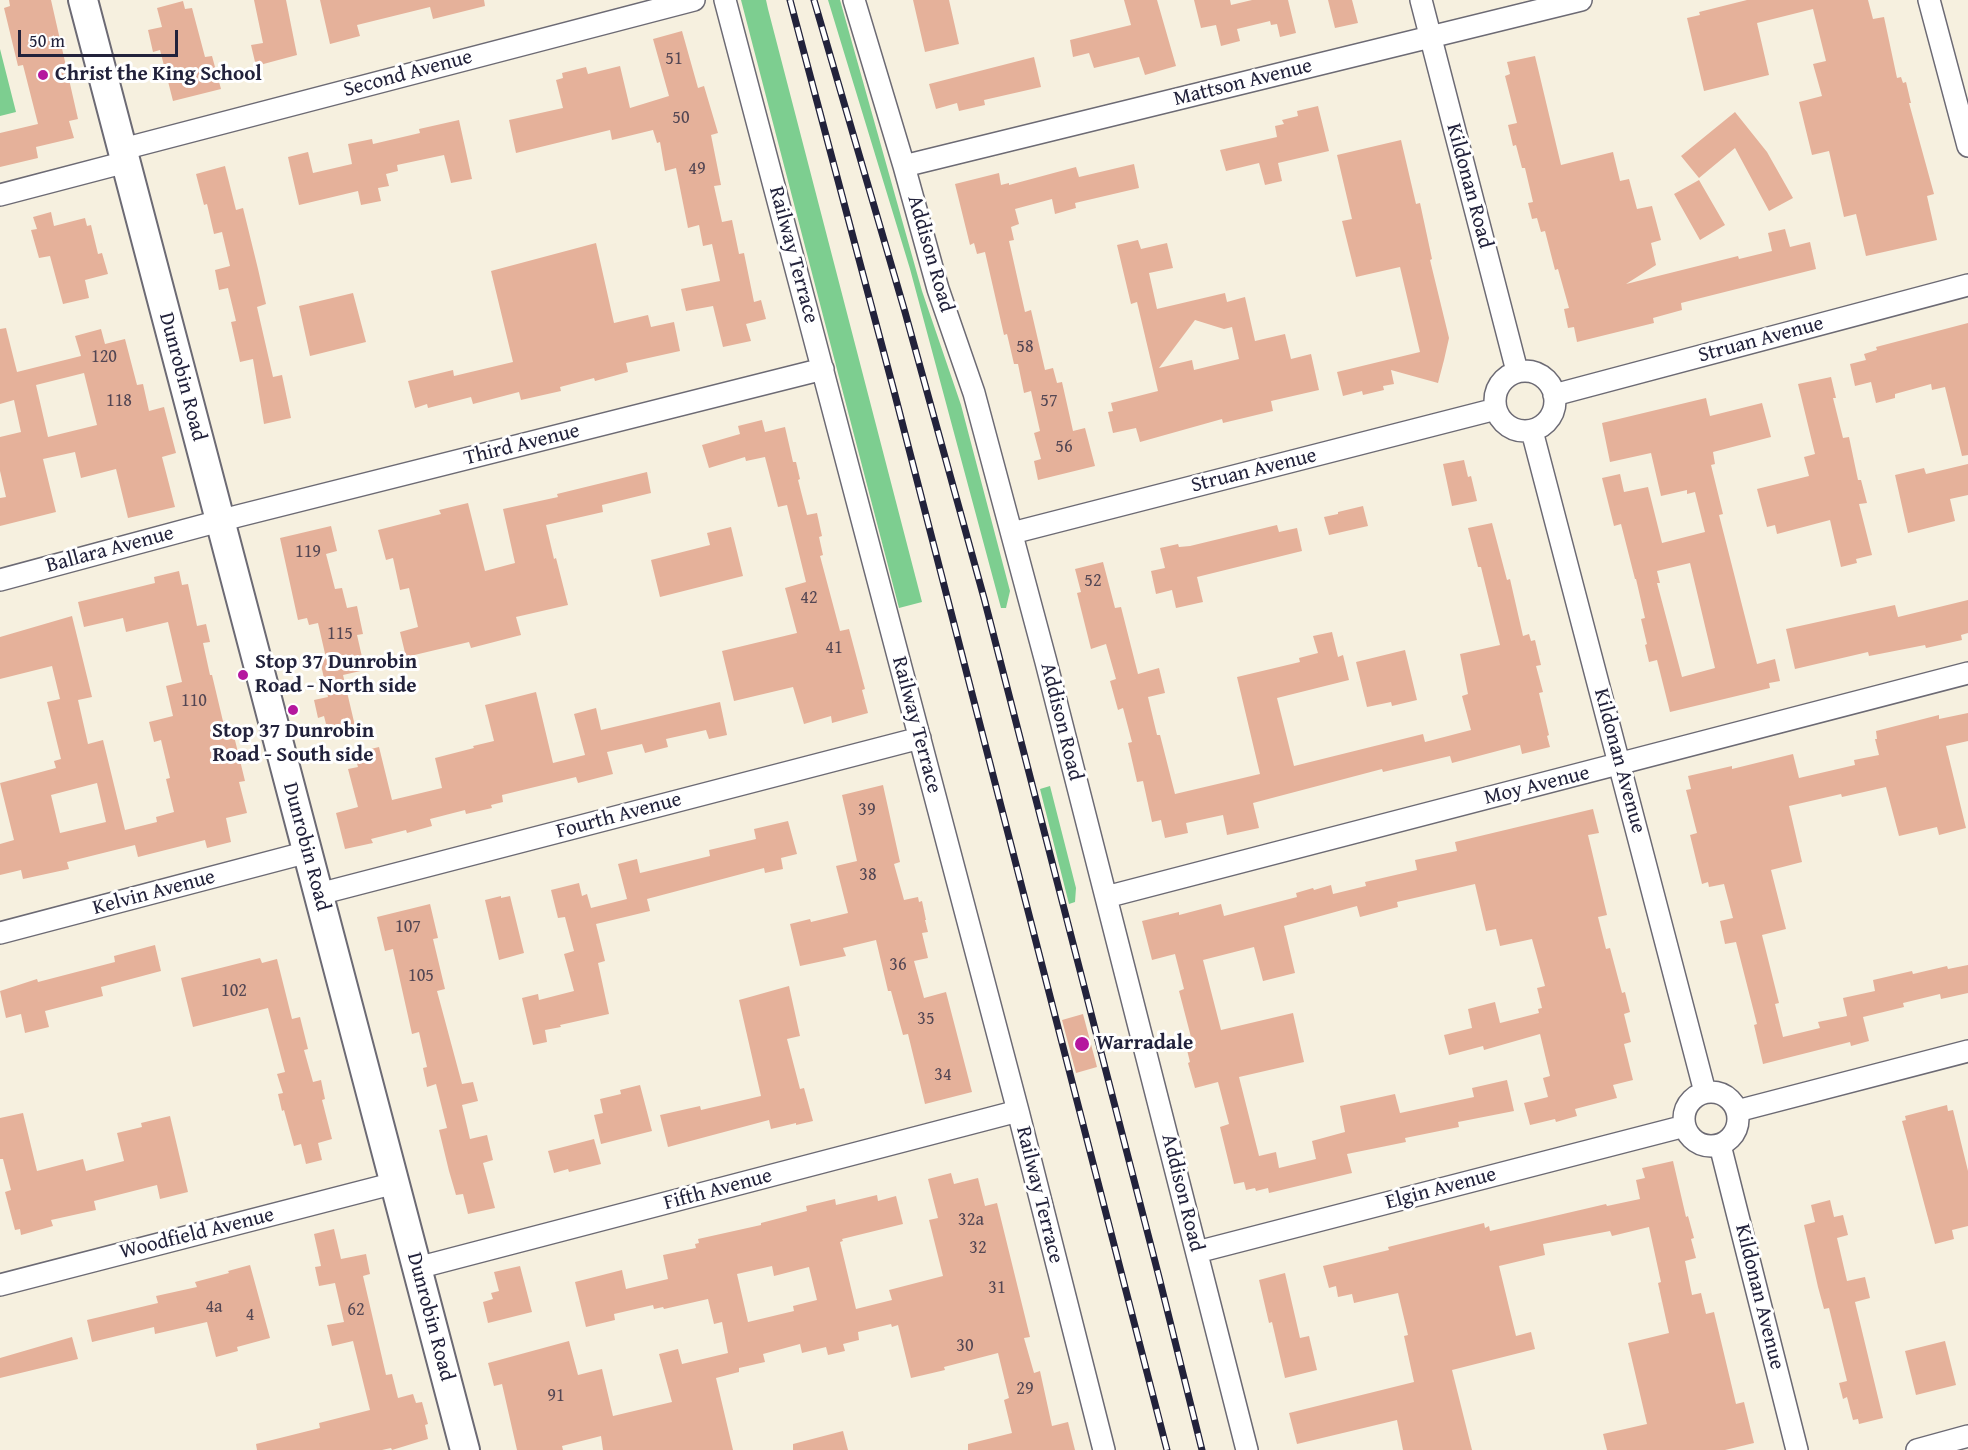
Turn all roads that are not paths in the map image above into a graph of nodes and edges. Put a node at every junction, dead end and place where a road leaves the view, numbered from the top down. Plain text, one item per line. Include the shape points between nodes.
1 (83, 0) edge
2 (694, 0) edge
3 (725, 0) edge
4 (854, 0) edge
5 (1421, 0) edge
6 (1581, 0) edge
7 (1929, 0) edge
8 (1430, 37) junction
9 (1968, 146) edge
10 (124, 155) junction
11 (904, 166) junction
12 (0, 195) edge
13 (1968, 285) edge
14 (823, 369) junction
15 (1517, 371) junction
16 (1554, 394) junction
17 (1496, 409) junction
18 (1532, 431) junction
19 (220, 521) junction
20 (1012, 533) junction
21 (0, 580) edge
22 (1968, 673) edge
23 (920, 738) junction
24 (1619, 764) junction
25 (308, 852) junction
26 (319, 894) junction
27 (1106, 897) junction
28 (0, 933) edge
29 (1968, 1051) edge
30 (1705, 1092) junction
31 (1018, 1111) junction
32 (1737, 1111) junction
33 (1685, 1125) junction
34 (1720, 1145) junction
35 (395, 1184) junction
36 (1197, 1252) junction
37 (417, 1268) junction
38 (0, 1285) edge
39 (1968, 1436) edge
40 (465, 1450) edge
41 (1104, 1450) edge
42 (1247, 1450) edge
43 (1797, 1450) edge
44 (1917, 1450) edge

1 - 10 street, Dunrobin Road
2 - 10 street, Second Avenue
3 - 14 street, Railway Terrace
4 - 11 street, Addison Road
5 - 8 street, Kildonan Road
6 - 8 street, Mattson Avenue
7 - 9 street
8 - 11 street, Mattson Avenue
8 - 15 street, Kildonan Road
10 - 12 street, Second Avenue
10 - 19 street, Dunrobin Road
11 - 20 street, Addison Road via 938,289 974,393
13 - 16 street, Struan Avenue
14 - 19 street, Third Avenue
14 - 23 street, Railway Terrace
15 - 16 street via 1532,371 1546,379
15 - 17 street via 1506,377 1496,391
16 - 18 street via 1553,411 1545,424
17 - 18 street via 1514,429
17 - 20 street, Struan Avenue
18 - 24 street, Kildonan Avenue
19 - 21 street, Ballara Avenue
19 - 25 street, Dunrobin Road
20 - 27 street, Addison Road
22 - 24 street, Moy Avenue
23 - 26 street, Fourth Avenue
23 - 31 street, Railway Terrace
24 - 27 street, Moy Avenue
24 - 30 street, Kildonan Avenue
25 - 26 street, Dunrobin Road
25 - 28 street, Kelvin Avenue
26 - 35 street, Dunrobin Road
27 - 36 street, Addison Road
29 - 32 street
30 - 32 street via 1721,1094
30 - 33 street via 1686,1108
31 - 37 street, Fifth Avenue
31 - 41 street, Railway Terrace
32 - 34 street via 1737,1128
33 - 34 street via 1702,1144
33 - 36 street, Elgin Avenue
34 - 43 street, Kildonan Avenue
35 - 37 street, Dunrobin Road
35 - 38 street, Woodfield Avenue
36 - 42 street, Addison Road
37 - 40 street, Dunrobin Road
39 - 44 street

